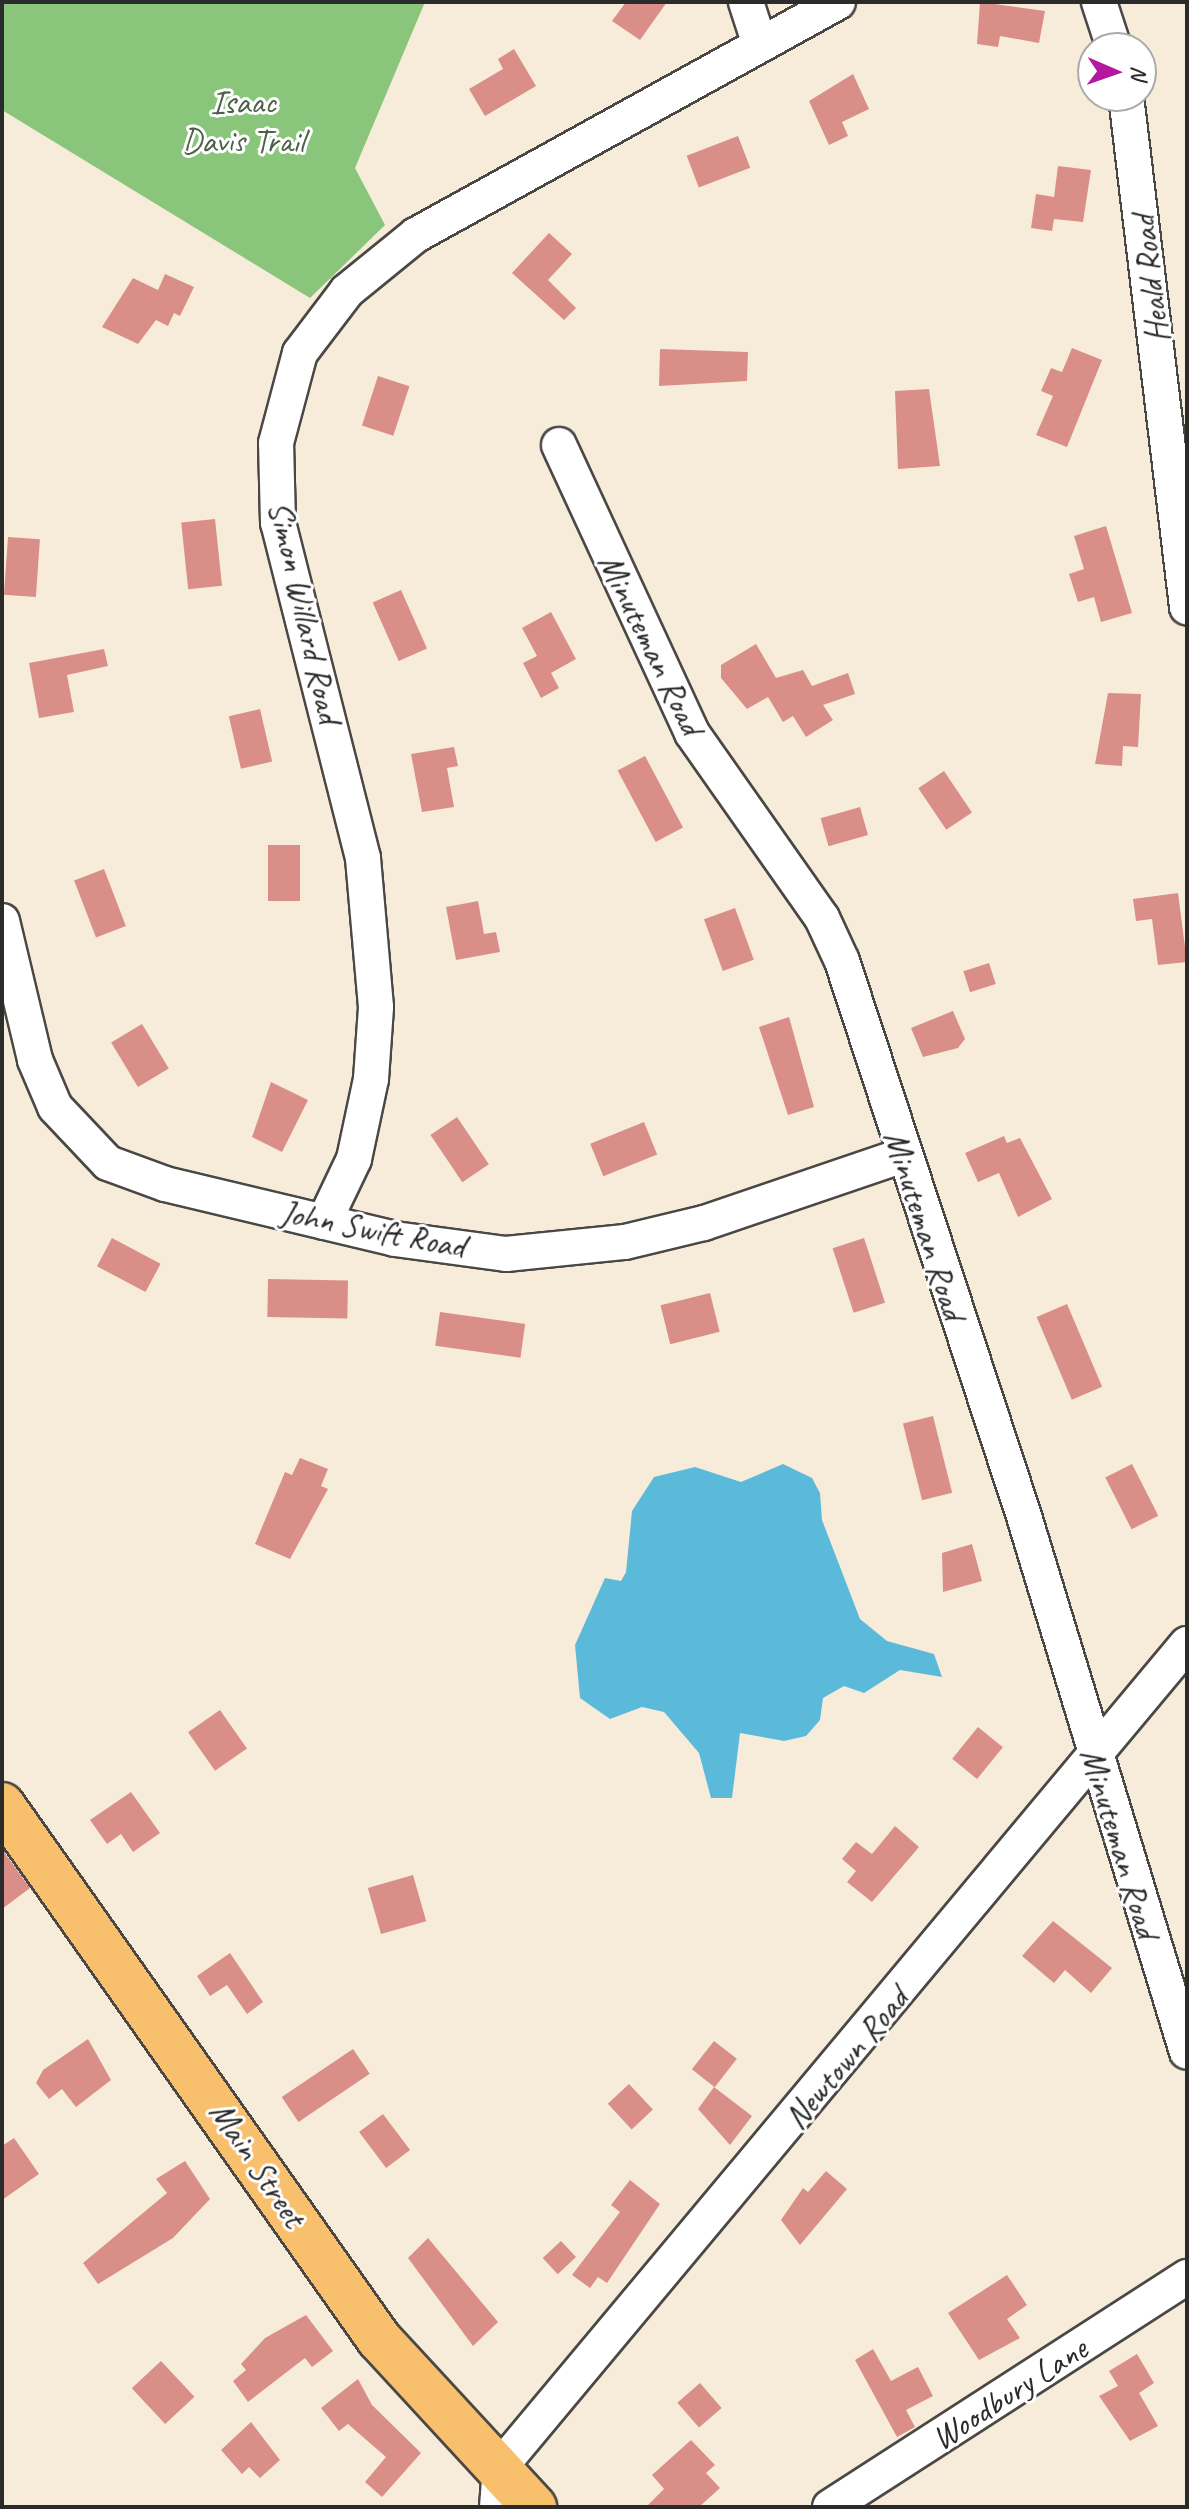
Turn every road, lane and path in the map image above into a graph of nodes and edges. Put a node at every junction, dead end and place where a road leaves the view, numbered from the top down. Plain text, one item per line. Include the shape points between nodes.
1 (746, 2) edge
2 (838, 2) edge
3 (1099, 2) edge
4 (1109, 32) edge
5 (760, 45) junction
6 (1128, 112) edge
7 (1178, 436) edge
8 (559, 445) dead end
9 (1187, 607) edge
10 (2, 921) edge
11 (901, 1156) junction
12 (324, 1222) junction
13 (1187, 1644) edge
14 (1094, 1758) junction
15 (2, 1805) edge
16 (1187, 2052) edge
17 (1187, 2277) edge
18 (499, 2487) edge
19 (534, 2507) edge
20 (830, 2507) edge

1 - 5 street
2 - 5 street, Simon Willard Road
3 - 4 street
5 - 12 street, Simon Willard Road via 416,235 347,291 300,353 276,443 278,523 363,858 376,1007 371,1079 354,1159
6 - 7 street, Heald Road
7 - 9 street, Heald Road
8 - 11 street, Minuteman Road via 692,733 822,918
10 - 12 street, John Swift Road via 35,1060 55,1107 79,1138 108,1163 165,1184
11 - 12 street, John Swift Road via 704,1223 625,1242 506,1254
11 - 14 street, Minuteman Road via 1023,1513
13 - 14 street, Newtown Road
14 - 16 street, Minuteman Road
14 - 18 street, Newtown Road
15 - 18 main road, Main Street via 379,2339
17 - 20 street, Woodbury Lane
18 - 19 main road, Main Street

